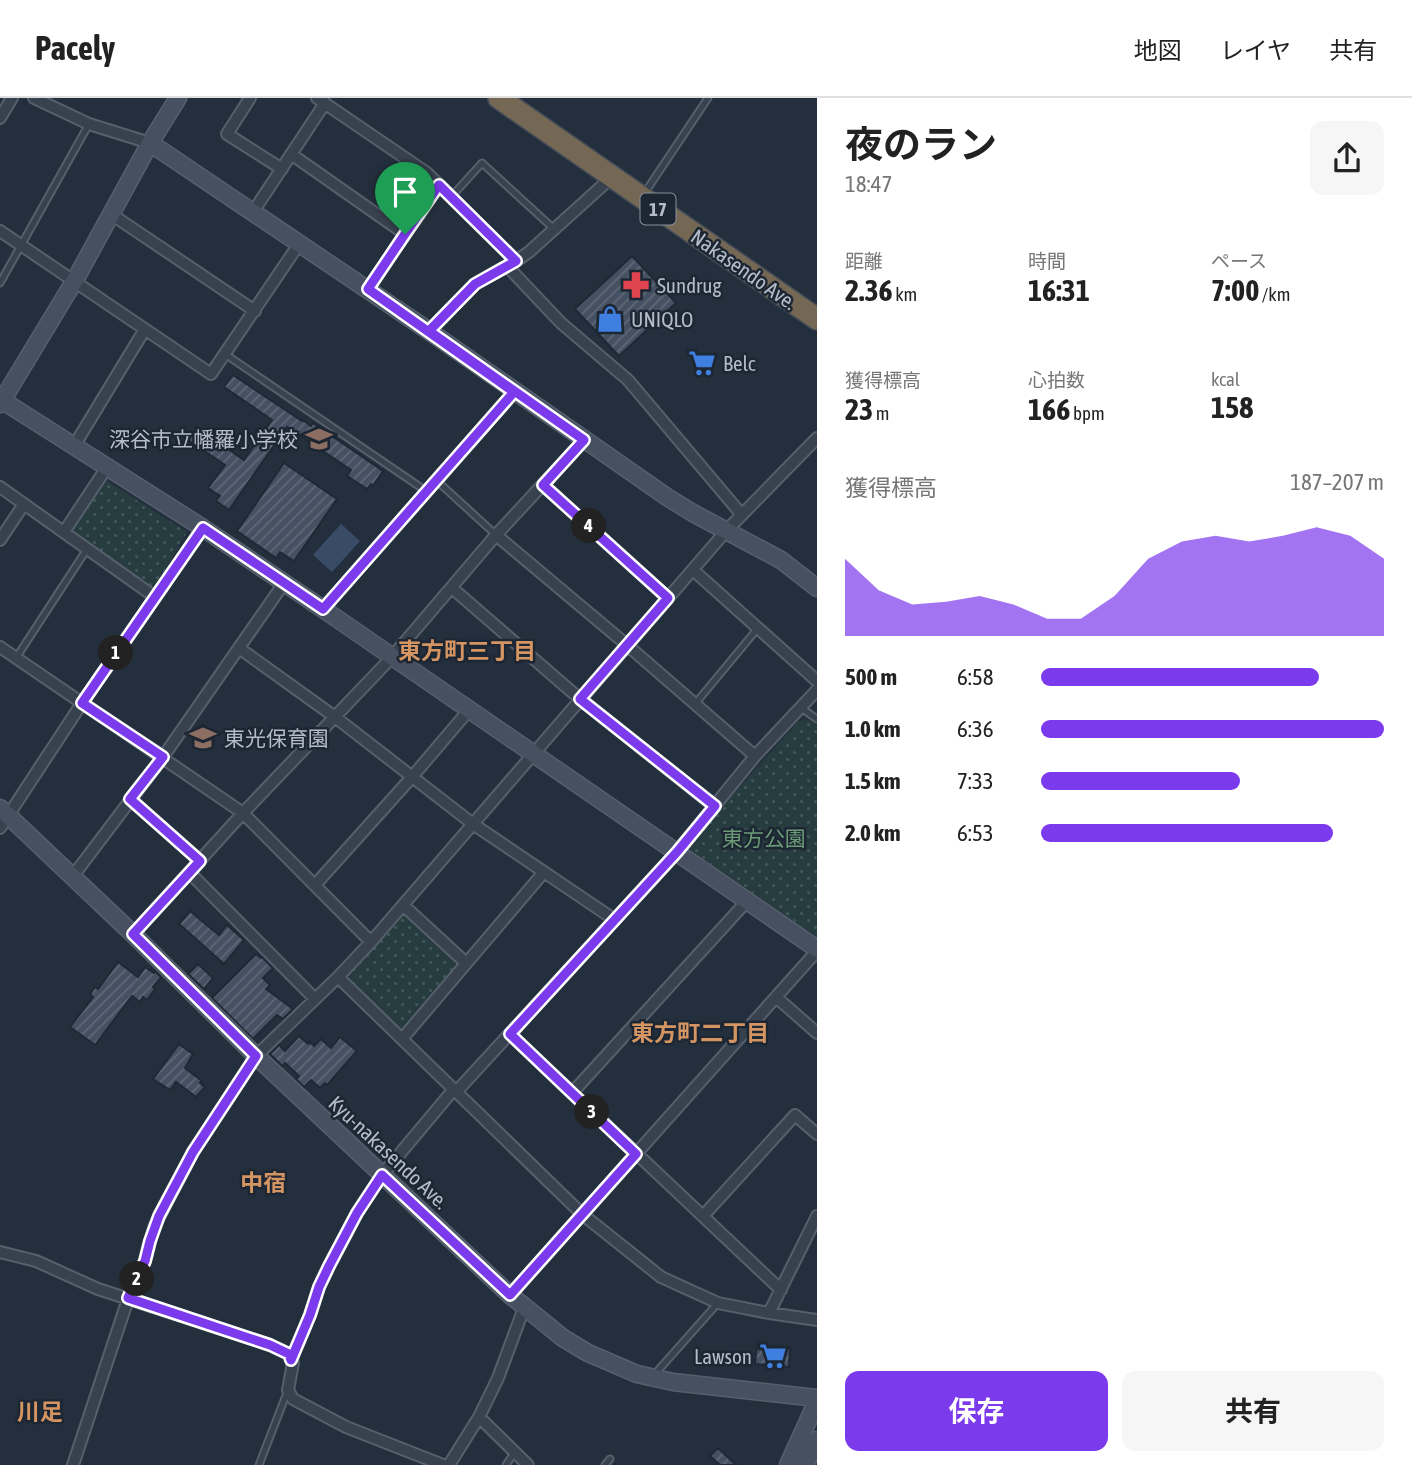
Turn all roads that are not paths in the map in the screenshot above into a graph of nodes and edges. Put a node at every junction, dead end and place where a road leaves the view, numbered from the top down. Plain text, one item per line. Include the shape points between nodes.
1 (12, 98) edge
2 (34, 98) edge
3 (250, 98) edge
4 (499, 98) edge
5 (708, 98) edge
6 (172, 100) edge
7 (321, 100) edge
8 (0, 118) edge
9 (89, 124) junction
10 (150, 144) junction
11 (292, 154) junction
12 (282, 169) junction
13 (612, 177) junction
14 (439, 185) junction
15 (451, 197) junction
16 (641, 198) junction
17 (253, 212) junction
18 (111, 214) junction
19 (554, 229) junction
20 (0, 231) edge
21 (405, 234) junction
22 (299, 244) junction
23 (22, 245) junction
24 (512, 264) junction
25 (1, 279) edge
26 (75, 280) junction
27 (368, 289) junction
28 (255, 311) junction
29 (817, 319) edge
30 (145, 329) junction
31 (429, 331) junction
32 (225, 354) junction
33 (514, 392) junction
34 (1, 401) edge
35 (817, 438) edge
36 (584, 440) junction
37 (74, 446) junction
38 (107, 467) junction
39 (436, 480) junction
40 (543, 485) junction
41 (0, 487) edge
42 (426, 491) junction
43 (24, 504) junction
44 (742, 515) junction
45 (203, 528) junction
46 (726, 531) junction
47 (64, 533) junction
48 (496, 535) junction
49 (0, 540) edge
50 (87, 548) junction
51 (693, 569) junction
52 (284, 583) junction
53 (452, 588) junction
54 (817, 588) edge
55 (155, 597) junction
56 (668, 598) junction
57 (323, 609) junction
58 (758, 628) junction
59 (627, 645) junction
60 (0, 647) edge
61 (239, 648) junction
62 (16, 657) junction
63 (392, 657) junction
64 (817, 681) edge
65 (817, 690) edge
66 (580, 699) junction
67 (82, 703) junction
68 (695, 704) junction
69 (801, 708) junction
70 (469, 710) junction
71 (335, 717) junction
72 (817, 719) edge
73 (533, 754) junction
74 (755, 756) junction
75 (163, 757) junction
76 (412, 777) junction
77 (130, 799) junction
78 (715, 806) junction
79 (243, 813) junction
80 (3, 817) edge
81 (473, 824) junction
82 (677, 852) junction
83 (200, 861) junction
84 (189, 872) junction
85 (544, 872) junction
86 (73, 876) junction
87 (314, 885) junction
88 (747, 901) junction
89 (403, 905) junction
90 (615, 920) junction
91 (133, 934) junction
92 (371, 942) junction
93 (817, 950) edge
94 (466, 963) junction
95 (338, 977) junction
96 (776, 997) junction
97 (315, 999) junction
98 (817, 1033) edge
99 (510, 1034) junction
100 (402, 1039) junction
101 (256, 1056) junction
102 (455, 1090) junction
103 (572, 1093) junction
104 (817, 1134) edge
105 (636, 1154) junction
106 (382, 1175) junction
107 (582, 1214) junction
108 (703, 1216) junction
109 (817, 1216) edge
110 (0, 1252) edge
111 (781, 1290) junction
112 (510, 1295) junction
113 (128, 1298) junction
114 (718, 1303) junction
115 (524, 1308) junction
116 (769, 1313) junction
117 (817, 1320) edge
118 (291, 1360) junction
119 (652, 1378) junction
120 (288, 1390) junction
121 (817, 1399) edge
122 (479, 1417) junction
123 (817, 1440) edge
124 (514, 1452) junction
125 (76, 1464) edge
126 (259, 1465) edge
127 (443, 1465) edge
128 (449, 1465) edge
129 (506, 1465) edge
130 (528, 1465) edge
131 (788, 1465) edge
132 (805, 1465) edge

1 - 8 street
2 - 9 street
3 - 12 street via 227,134
4 - 13 highway, Nakasendo Ave. / 17
5 - 16 lane
6 - 10 street
7 - 11 street
7 - 14 street
9 - 10 street
9 - 23 lane
10 - 17 street
10 - 18 street
11 - 12 street
11 - 21 street
12 - 17 street
13 - 16 highway, Nakasendo Ave. / 17
13 - 19 street
14 - 15 street
14 - 21 street
15 - 19 lane via 482,163
15 - 24 street
16 - 29 highway, Nakasendo Ave. / 17
17 - 22 street
18 - 26 street
18 - 28 street
19 - 24 street
20 - 23 street
21 - 27 street
22 - 27 street
22 - 28 street
23 - 25 lane
23 - 26 street
24 - 31 street via 475,284
24 - 44 street via 561,323 628,380
26 - 30 street
26 - 34 street
27 - 31 street
28 - 32 street
30 - 32 street via 211,374
30 - 37 street
31 - 33 street
32 - 42 lane
33 - 36 street
33 - 39 street
34 - 37 street
35 - 44 street
36 - 40 street
36 - 46 street
37 - 38 street
38 - 45 street
38 - 47 street
39 - 42 street
39 - 48 lane
40 - 48 street
40 - 56 street
41 - 43 street
42 - 57 street
43 - 47 street
43 - 49 street
44 - 46 street
45 - 52 street
45 - 55 street
46 - 51 street
46 - 54 street via 782,560
47 - 50 street
48 - 53 street
48 - 59 street
50 - 55 street
50 - 62 lane
51 - 56 street
51 - 58 street
52 - 57 street
52 - 61 street
53 - 63 street
53 - 66 street
55 - 67 street
56 - 59 street
57 - 63 street
58 - 64 street
58 - 68 lane
59 - 66 street
59 - 68 street
60 - 62 street
61 - 71 street
61 - 75 street
62 - 67 street
63 - 70 street
63 - 71 street
65 - 69 street
66 - 73 street
66 - 78 street
67 - 75 street
67 - 80 street
68 - 74 street
69 - 72 lane
69 - 74 street
70 - 73 street
70 - 76 street
71 - 76 street
71 - 79 street
73 - 81 street
73 - 82 street
74 - 78 street
75 - 77 street
75 - 79 street
76 - 81 street
76 - 87 street
77 - 83 lane
77 - 86 street
78 - 82 street
79 - 83 street
79 - 87 street
80 - 86 street, Kyu-nakasendo Ave.
81 - 85 street
81 - 89 street
82 - 88 street
82 - 90 street
83 - 84 street
84 - 91 street
84 - 97 street
85 - 90 street
85 - 94 street
86 - 91 street, Kyu-nakasendo Ave.
87 - 92 street
88 - 93 street
88 - 103 street
89 - 92 street
89 - 94 street
90 - 99 street
91 - 101 street, Kyu-nakasendo Ave.
92 - 95 street
93 - 96 street
94 - 100 street
95 - 97 street
95 - 100 street
96 - 98 street
96 - 105 street
97 - 101 street
99 - 102 street
99 - 103 street
100 - 102 street
101 - 106 street, Kyu-nakasendo Ave.
101 - 113 street via 164,1205
102 - 106 street
102 - 107 street
103 - 105 street
104 - 108 street via 795,1115
105 - 107 street
105 - 108 street
106 - 112 street, Kyu-nakasendo Ave.
106 - 118 lane via 329,1266
107 - 112 street
107 - 114 street via 661,1277
108 - 111 street
109 - 111 street
110 - 113 street via 36,1261
111 - 116 street
112 - 115 street, Kyu-nakasendo Ave.
113 - 118 street via 270,1345 289,1354
113 - 125 street
114 - 116 street
114 - 119 lane
115 - 119 street, Kyu-nakasendo Ave. via 588,1353
115 - 122 street
116 - 117 street
118 - 120 street
119 - 121 street, Kyu-nakasendo Ave.
120 - 126 lane
120 - 127 street via 293,1399 346,1426
121 - 131 street
122 - 124 street
122 - 128 street
123 - 132 street
124 - 129 lane
124 - 130 street

